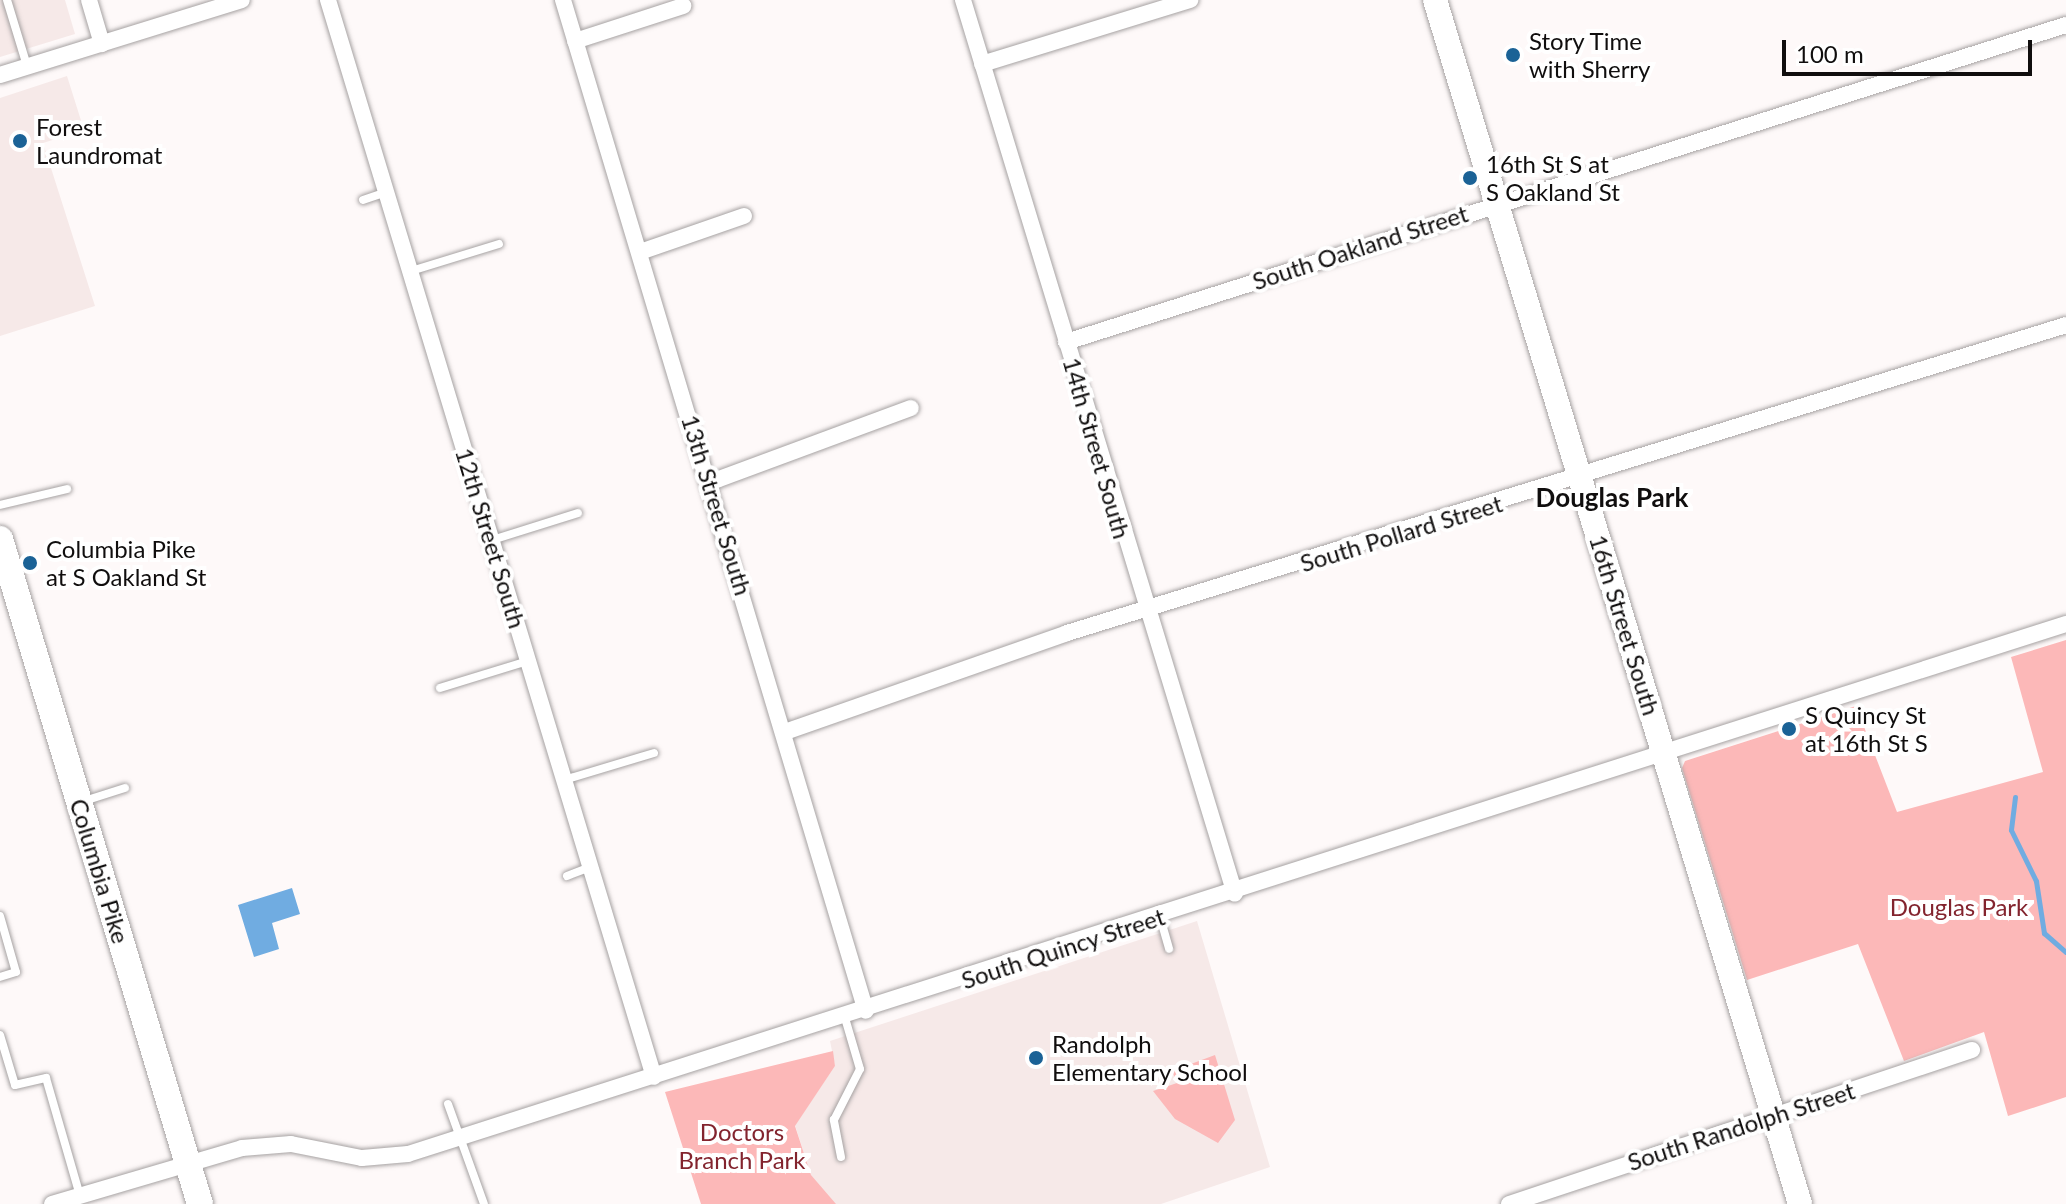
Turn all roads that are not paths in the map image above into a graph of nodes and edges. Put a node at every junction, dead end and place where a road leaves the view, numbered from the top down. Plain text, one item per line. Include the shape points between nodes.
1 (7, 0) edge
2 (89, 0) edge
3 (242, 0) edge
4 (328, 0) edge
5 (563, 0) edge
6 (963, 0) edge
7 (1190, 0) edge
8 (1435, 0) edge
9 (683, 6) dead end
10 (2066, 25) edge
11 (575, 41) junction
12 (102, 44) junction
13 (982, 64) junction
14 (28, 67) junction
15 (0, 75) edge
16 (386, 192) junction
17 (363, 200) dead end
18 (1497, 203) junction
19 (744, 216) dead end
20 (499, 244) dead end
21 (640, 252) junction
22 (411, 271) junction
23 (2066, 325) edge
24 (1066, 342) junction
25 (911, 408) dead end
26 (1580, 479) junction
27 (711, 482) junction
28 (67, 489) dead end
29 (0, 505) edge
30 (578, 513) dead end
31 (0, 539) edge
32 (492, 540) junction
33 (1143, 609) junction
34 (2066, 624) edge
35 (528, 660) junction
36 (440, 688) dead end
37 (785, 732) junction
38 (1664, 751) junction
39 (654, 753) dead end
40 (564, 780) junction
41 (125, 788) dead end
42 (79, 802) junction
43 (591, 866) junction
44 (567, 876) dead end
45 (1235, 894) junction
46 (0, 916) edge
47 (1160, 917) junction
48 (1169, 949) dead end
49 (0, 977) edge
50 (866, 1011) junction
51 (845, 1018) junction
52 (0, 1035) edge
53 (1972, 1050) dead end
54 (654, 1077) junction
55 (448, 1104) dead end
56 (1772, 1115) junction
57 (464, 1137) junction
58 (841, 1157) dead end
59 (186, 1163) junction
60 (80, 1196) junction
61 (104, 1197) edge
62 (52, 1204) edge
63 (200, 1204) edge
64 (484, 1204) edge
65 (1509, 1204) edge
66 (1800, 1204) edge

1 - 14 lane
2 - 12 street
3 - 12 street
4 - 16 street, 12th Street South
5 - 11 street, 13th Street South
6 - 13 street, 14th Street South
7 - 13 street
8 - 18 street, 16th Street South
9 - 11 street
10 - 18 street, South Oakland Street
11 - 21 street, 13th Street South
12 - 14 street
13 - 24 street, 14th Street South
14 - 15 street
16 - 17 lane
16 - 22 street, 12th Street South
18 - 24 street, South Oakland Street
18 - 26 street, 16th Street South
19 - 21 street
20 - 22 lane
21 - 27 street, 13th Street South
22 - 32 street, 12th Street South
23 - 26 street, South Pollard Street
24 - 33 street, 14th Street South
25 - 27 street
26 - 33 street, South Pollard Street
26 - 38 street, 16th Street South
27 - 37 street, 13th Street South
28 - 29 lane
30 - 32 lane
31 - 42 main road, Columbia Pike
32 - 35 street, 12th Street South
33 - 37 street, South Pollard Street
33 - 45 street, 14th Street South
34 - 38 street, South Quincy Street
35 - 36 lane
35 - 40 street, 12th Street South
37 - 50 street, 13th Street South
38 - 45 street, South Quincy Street
38 - 56 street, 16th Street South
39 - 40 lane
40 - 43 street, 12th Street South
41 - 42 lane
42 - 59 main road, Columbia Pike
43 - 44 lane
43 - 54 street, 12th Street South
45 - 47 street, South Quincy Street
46 - 49 lane via 16,972
47 - 48 lane
47 - 50 street, South Quincy Street
50 - 51 street, South Quincy Street
51 - 54 street, South Quincy Street
51 - 58 lane via 860,1069 834,1120
52 - 60 lane via 15,1085 46,1078
53 - 56 street, South Randolph Street
54 - 57 street, South Quincy Street
55 - 57 lane
56 - 65 street, South Randolph Street
56 - 66 street, 16th Street South
57 - 59 street, South Quincy Street via 387,1158 280,1144
57 - 64 lane
59 - 61 street, South Quincy Street
59 - 63 main road, Columbia Pike
60 - 61 street, South Quincy Street
60 - 62 street, South Quincy Street

